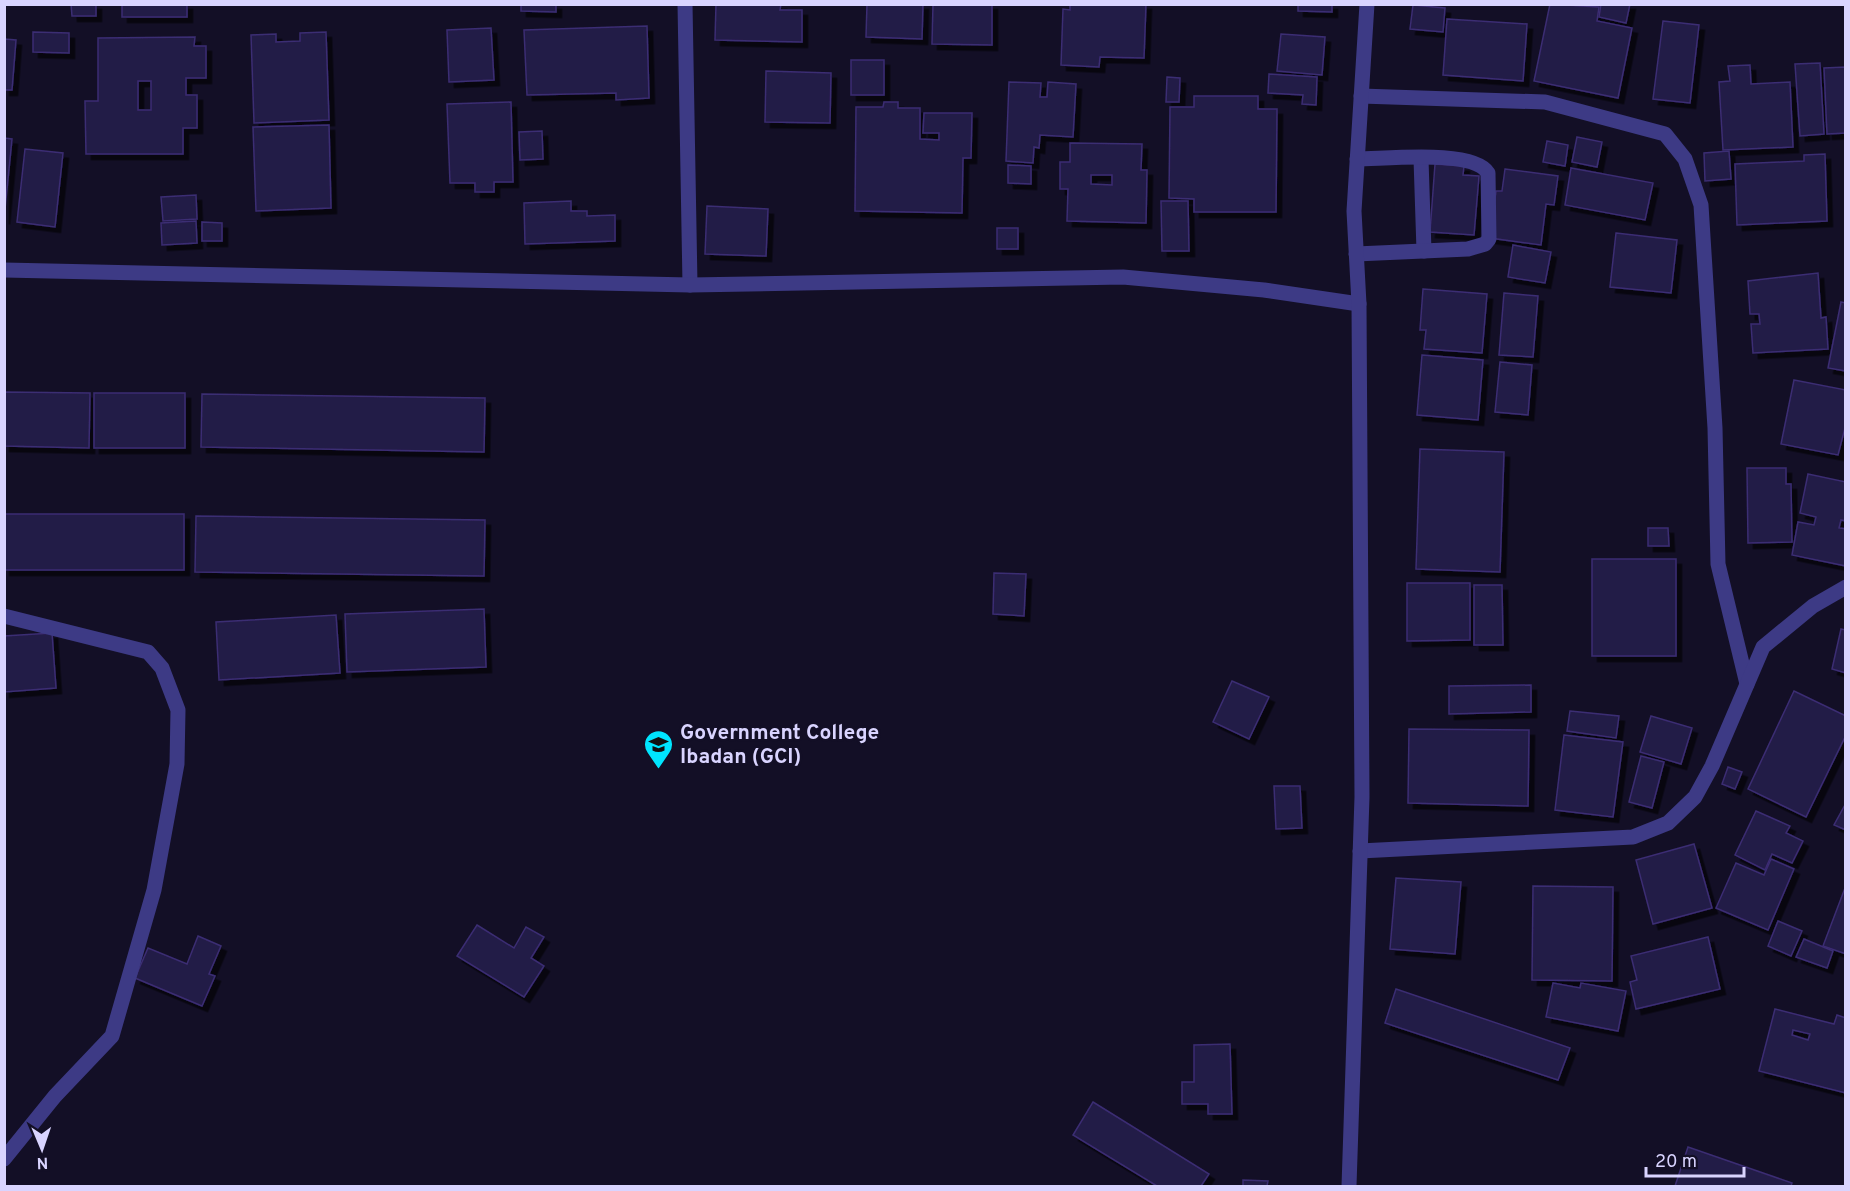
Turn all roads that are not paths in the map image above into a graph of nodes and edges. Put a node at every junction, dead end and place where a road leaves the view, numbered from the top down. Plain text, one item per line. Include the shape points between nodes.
1 (685, 4) edge
2 (1367, 4) edge
3 (1361, 96) junction
4 (1358, 159) junction
5 (1421, 159) junction
6 (1424, 251) junction
7 (1356, 254) junction
8 (4, 270) edge
9 (690, 285) junction
10 (1359, 304) junction
11 (1845, 587) edge
12 (4, 616) edge
13 (1747, 684) junction
14 (1360, 851) junction
15 (4, 1159) edge
16 (1349, 1186) edge

1 - 9 street
2 - 3 street
3 - 4 street
3 - 13 street via 1545,102 1665,134 1685,159 1701,205 1715,428 1718,564
4 - 5 street
4 - 7 street
5 - 6 street
5 - 6 street via 1471,160 1488,173 1489,239 1485,244 1468,249
6 - 7 street
7 - 10 street
8 - 9 street
9 - 10 street via 1123,277 1264,290
10 - 14 street
11 - 13 street via 1813,606 1763,647
12 - 15 street via 148,652 162,668 178,710 177,764 154,890 111,1036
13 - 14 street via 1695,797 1668,823 1633,837
14 - 16 street

